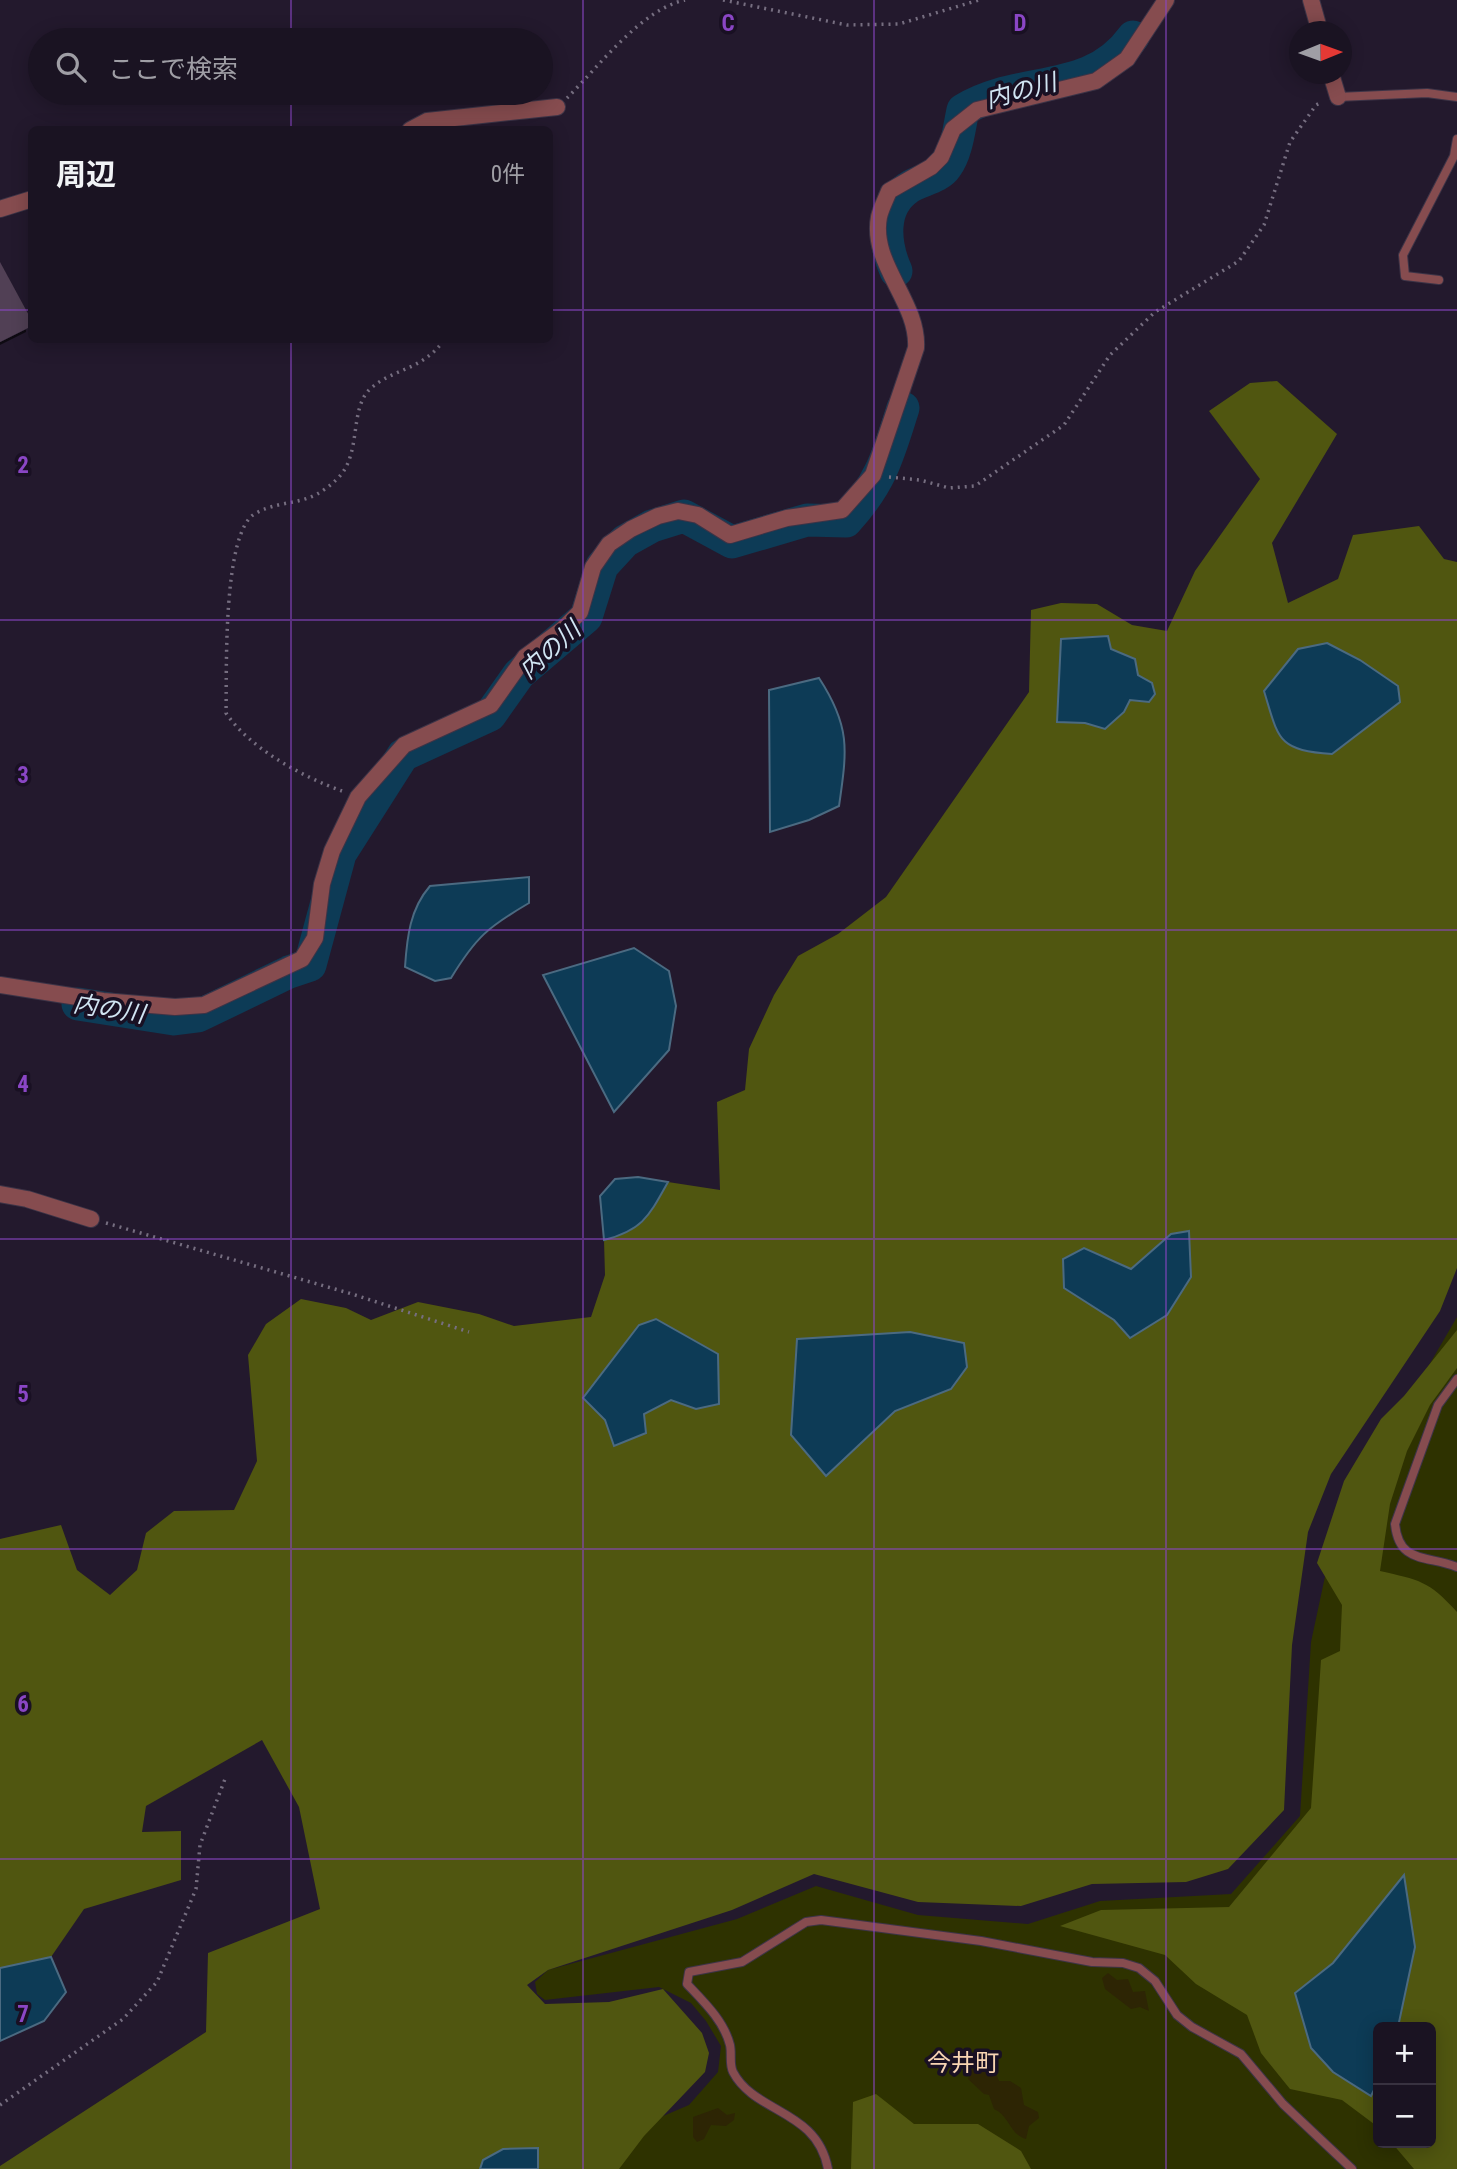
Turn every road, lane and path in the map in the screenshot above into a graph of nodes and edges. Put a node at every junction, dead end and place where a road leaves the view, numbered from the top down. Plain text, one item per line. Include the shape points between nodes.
1 (685, 0) edge
2 (723, 0) edge
3 (979, 0) edge
4 (1166, 0) edge
5 (1311, 0) edge
6 (1317, 21) edge
7 (1334, 84) edge
8 (1338, 97) junction
9 (1457, 97) edge
10 (557, 107) joint
11 (418, 126) edge
12 (1457, 139) edge
13 (28, 200) edge
14 (0, 209) edge
15 (1439, 280) dead end
16 (442, 343) edge
17 (897, 477) dead end
18 (358, 797) junction
19 (0, 985) edge
20 (0, 1194) edge
21 (91, 1219) joint
22 (469, 1332) dead end
23 (1457, 1379) edge
24 (1457, 1567) edge
25 (225, 1779) dead end
26 (0, 2105) edge
27 (828, 2169) edge
28 (1352, 2169) edge

1 - 10 path via 649,16
2 - 3 path via 847,25 900,24
4 - 18 street via 1127,59 1096,80 977,110 958,125 932,167 889,191 879,218 879,243 917,331 916,348 873,475 842,510 787,518 730,535 698,515 678,511 631,529 608,544 593,567 580,612 525,657 491,705 404,745
5 - 6 street
7 - 8 street
8 - 9 lane via 1427,93
8 - 17 path via 1316,104 1290,142 1264,225 1239,261 1155,312 1110,355 1064,425 975,486 950,488
10 - 11 street via 427,121
12 - 15 lane via 1454,156 1403,255 1405,276
13 - 14 street
16 - 18 path via 433,355 370,389 361,405 353,452 340,477 309,500 256,513 240,529 230,576 226,713 237,728 309,779
18 - 19 street via 332,851 315,938 302,959 204,1005 103,1001
20 - 21 street
21 - 22 path
23 - 24 lane via 1438,1405 1395,1524 1396,1542 1408,1554
25 - 26 path via 200,1845 196,1889 157,1982 122,2019
27 - 28 lane via 814,2135 746,2088 732,2071 730,2046 721,2023 687,1984 689,1972 742,1962 806,1922 821,1920 1139,1968 1155,1981 1177,2015 1241,2054 1283,2104

